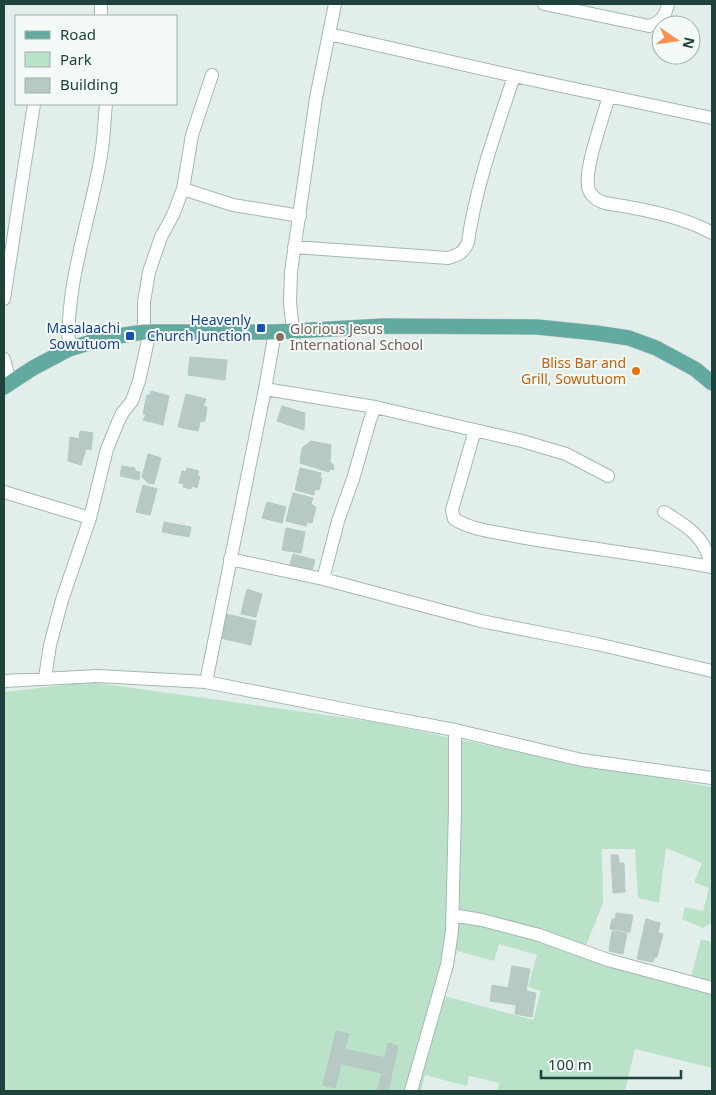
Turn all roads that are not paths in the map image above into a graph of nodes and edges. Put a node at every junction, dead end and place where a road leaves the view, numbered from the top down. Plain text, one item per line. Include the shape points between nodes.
1 (335, 4) edge
2 (544, 4) edge
3 (668, 4) edge
4 (329, 34) junction
5 (212, 75) dead end
6 (514, 76) junction
7 (609, 96) junction
8 (34, 105) edge
9 (106, 105) edge
10 (712, 118) edge
11 (183, 189) junction
12 (300, 216) junction
13 (712, 233) edge
14 (294, 247) junction
15 (4, 299) edge
16 (293, 331) junction
17 (147, 332) junction
18 (275, 332) junction
19 (69, 349) junction
20 (4, 359) edge
21 (712, 383) edge
22 (7, 385) edge
23 (265, 389) junction
24 (375, 408) junction
25 (475, 430) junction
26 (608, 476) dead end
27 (4, 492) edge
28 (664, 512) dead end
29 (90, 518) junction
30 (230, 559) junction
31 (712, 567) edge
32 (323, 579) junction
33 (712, 671) edge
34 (45, 678) junction
35 (4, 681) edge
36 (206, 682) junction
37 (455, 730) junction
38 (712, 778) edge
39 (452, 915) junction
40 (712, 988) edge
41 (411, 1091) edge

1 - 4 street
2 - 3 street via 649,26 659,23
4 - 6 street
4 - 12 street via 311,131
5 - 11 street via 192,135
6 - 7 street
6 - 14 street via 479,187 466,249 448,258
7 - 10 street
7 - 13 street via 588,173 592,196 607,203 654,212
8 - 15 street
9 - 19 street via 101,159 73,286
11 - 12 street via 233,205
11 - 17 street via 149,272 144,302
12 - 14 street
14 - 16 street via 290,295
16 - 18 main road
16 - 21 main road via 390,326 537,327 589,332 629,338 656,348 695,369
17 - 18 main road
17 - 19 main road via 104,338
17 - 29 street via 139,381 107,449
18 - 23 street
19 - 22 main road
20 - 22 street
23 - 24 street
23 - 30 street
24 - 25 street
24 - 32 street via 338,521
25 - 26 street via 553,450
25 - 31 street via 452,510 454,519 460,523 533,539
27 - 29 street
28 - 31 street via 696,534 706,546
29 - 34 street via 62,600
30 - 32 street
30 - 36 street
32 - 33 street via 481,621
34 - 35 street
34 - 36 street via 98,676
36 - 37 street
37 - 38 street via 582,760
37 - 39 street
39 - 40 street via 539,935 608,960
39 - 41 street via 447,964

